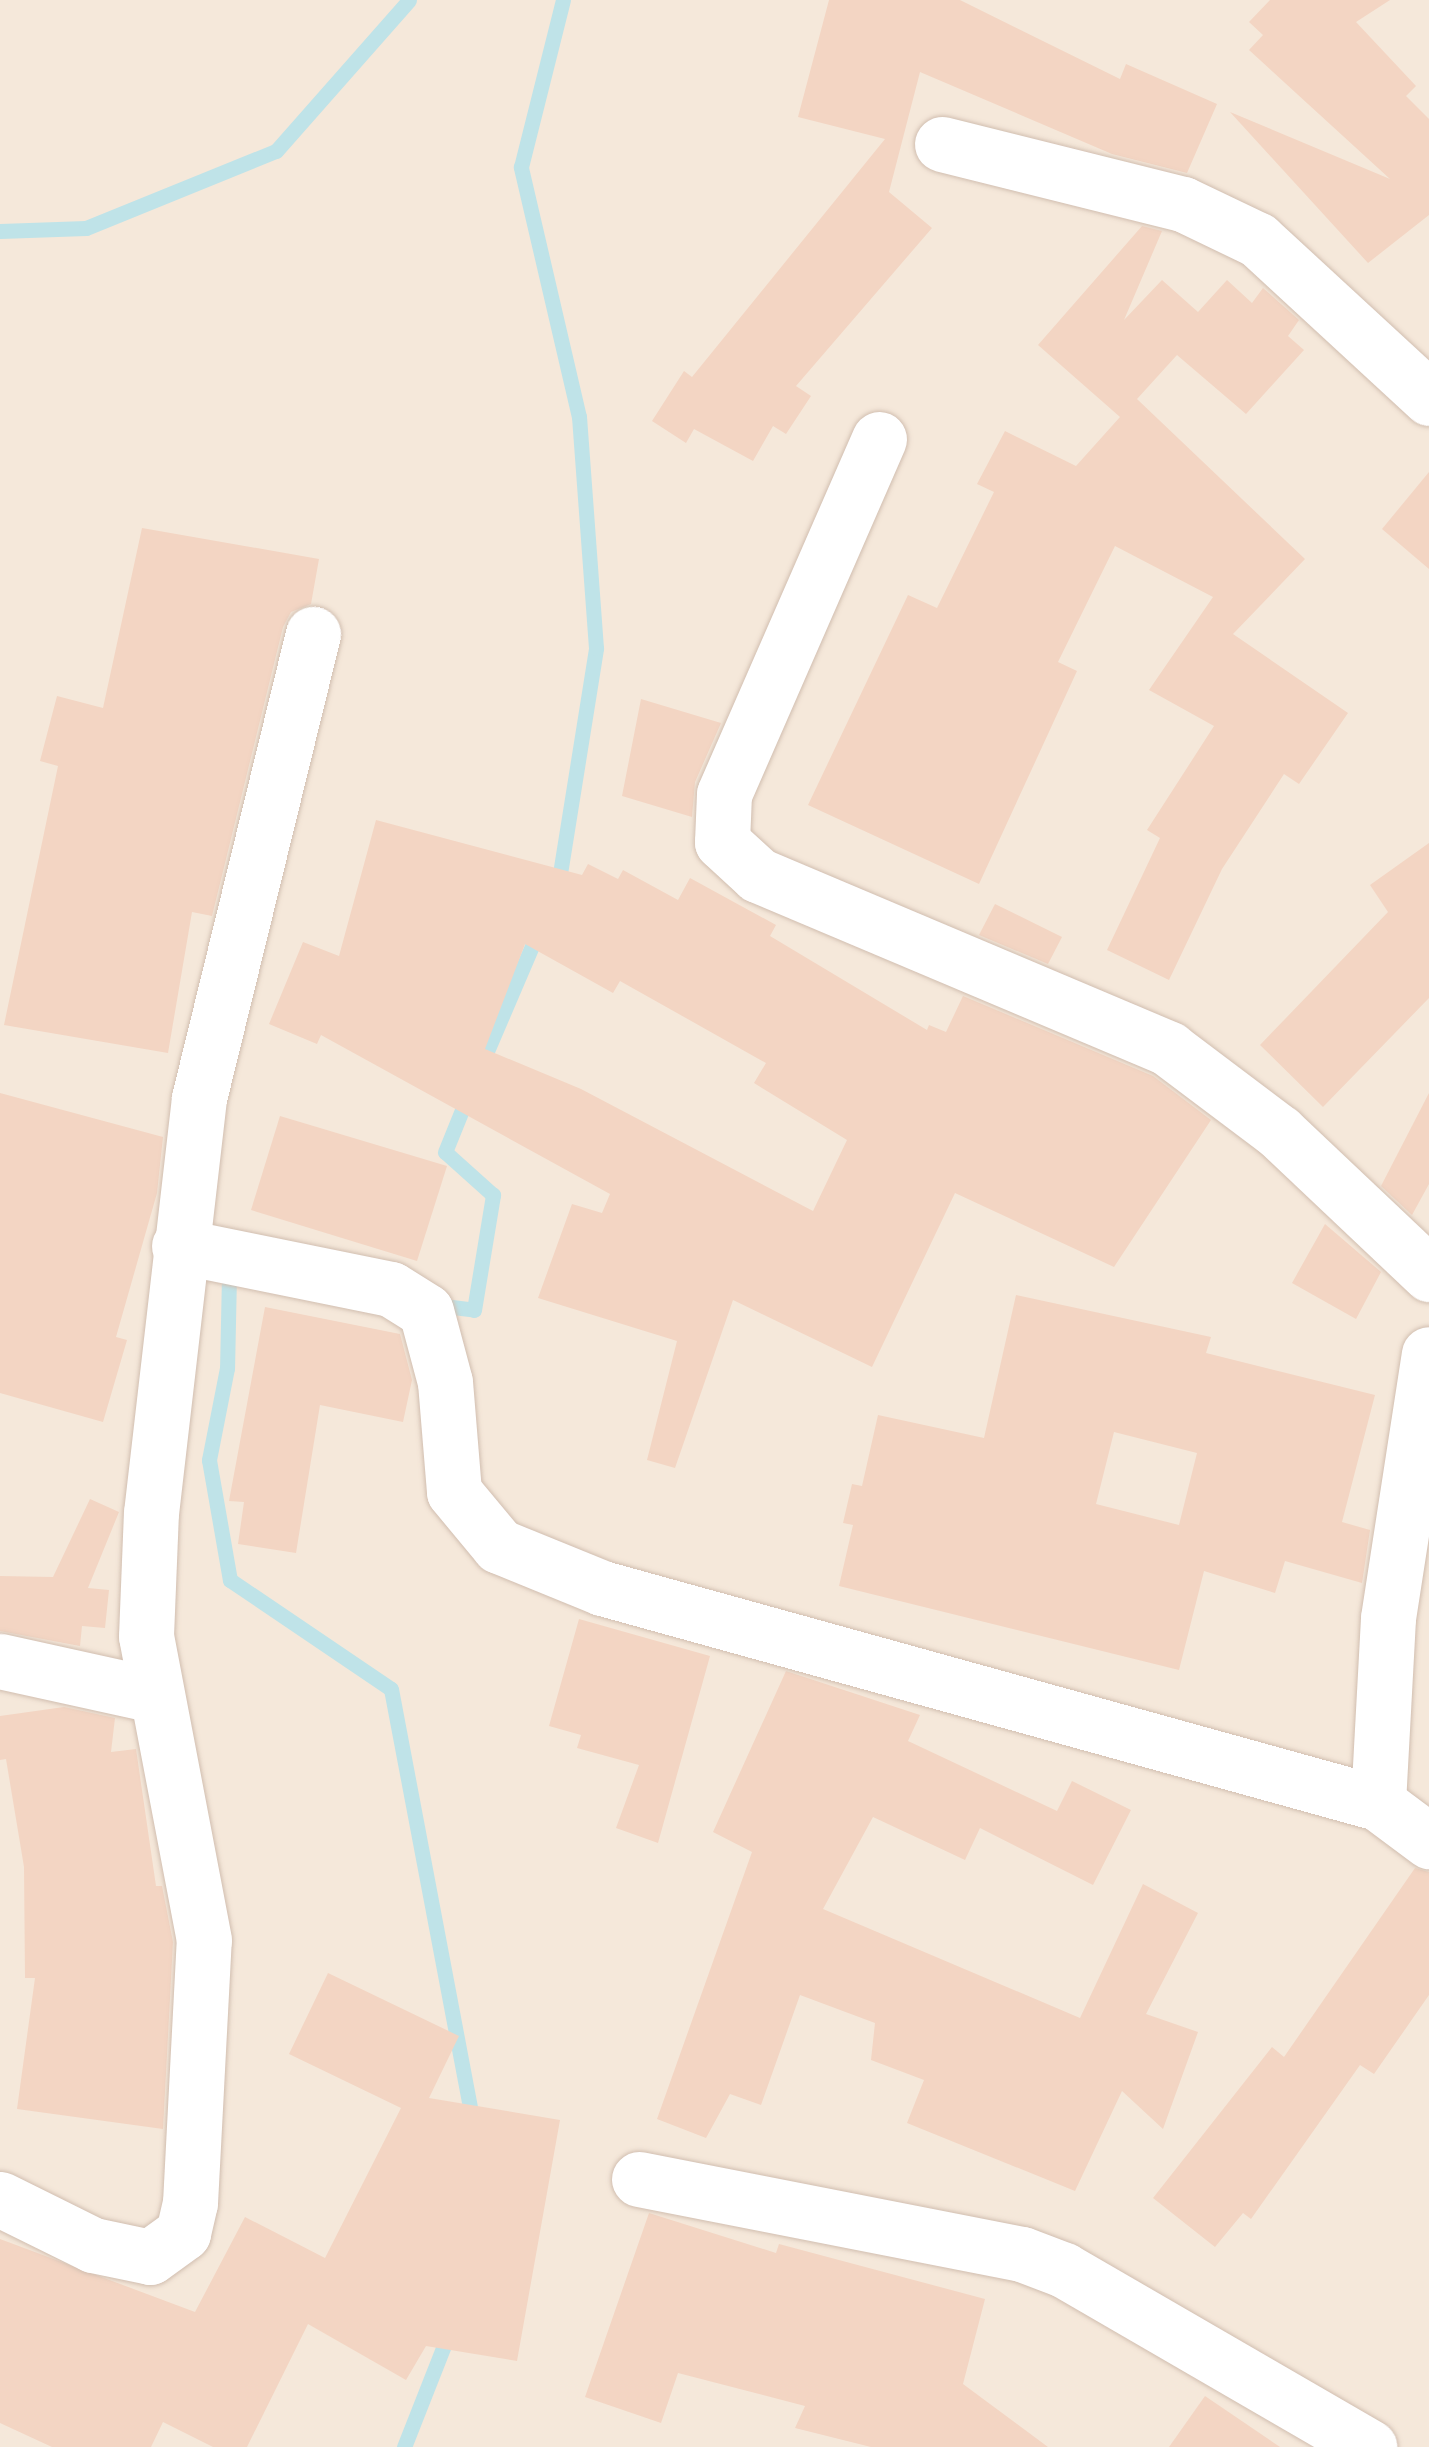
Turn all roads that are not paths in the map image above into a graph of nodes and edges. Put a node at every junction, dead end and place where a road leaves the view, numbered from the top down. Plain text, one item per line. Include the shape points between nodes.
1 (942, 144) dead end
2 (1429, 398) edge
3 (880, 439) dead end
4 (313, 634) dead end
5 (179, 1246) junction
6 (1429, 1274) edge
7 (1429, 1354) edge
8 (0, 1661) edge
9 (156, 1694) junction
10 (1378, 1803) junction
11 (1429, 1841) edge
12 (639, 2179) dead end
13 (0, 2198) edge
14 (1369, 2447) edge

1 - 2 street via 1184,204 1258,240
3 - 6 street via 724,794 722,842 758,875 1169,1050 1279,1132
4 - 5 street via 198,1098
5 - 9 street via 151,1513 146,1636
5 - 10 street via 391,1288 426,1311 446,1382 454,1492 499,1546 602,1588
7 - 10 street via 1388,1618
8 - 9 street
9 - 13 street via 204,1940 184,2234 150,2258 125,2256
10 - 11 street
12 - 14 street via 1022,2254 1064,2270

